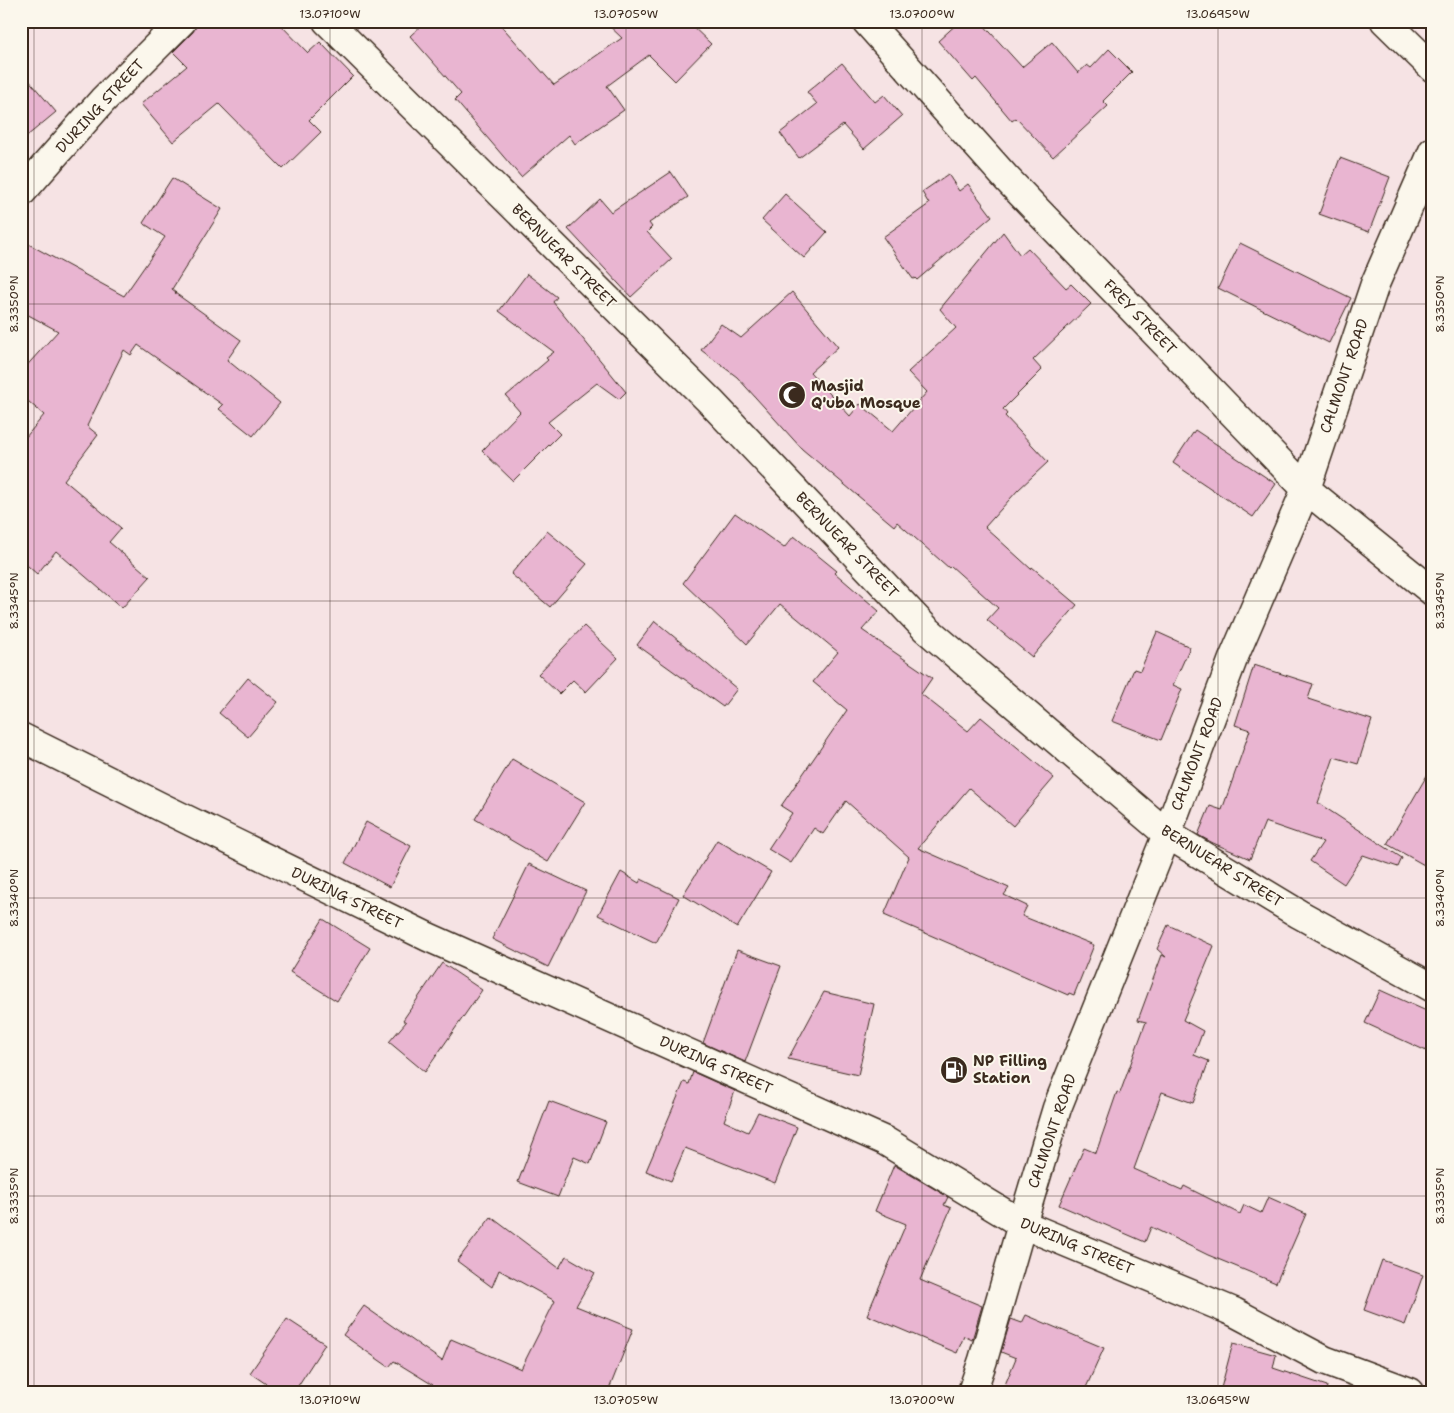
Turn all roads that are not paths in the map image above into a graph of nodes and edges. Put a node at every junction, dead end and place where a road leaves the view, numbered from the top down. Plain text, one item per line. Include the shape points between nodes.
1 (182, 21) edge
2 (327, 21) edge
3 (866, 21) edge
4 (1384, 21) edge
5 (1433, 68) edge
6 (1433, 151) edge
7 (21, 193) edge
8 (1306, 489) junction
9 (1433, 592) edge
10 (21, 737) edge
11 (1167, 834) junction
12 (1433, 988) edge
13 (1022, 1224) junction
14 (972, 1392) edge
15 (1410, 1392) edge

1 - 7 street, DURING STREET via 104,100
2 - 11 street, BERNUEAR STREET via 711,402 926,629
3 - 8 street, FREY STREET via 1007,179
4 - 5 street
6 - 8 street, CALMONT ROAD via 1375,284
8 - 9 street, FREY STREET
8 - 11 street, CALMONT ROAD via 1233,659
10 - 13 street, DURING STREET via 428,937 885,1141
11 - 12 street, BERNUEAR STREET via 1299,914
11 - 13 street, CALMONT ROAD via 1057,1108
13 - 14 street, CALMONT ROAD
13 - 15 street, DURING STREET via 1234,1312 1324,1360

